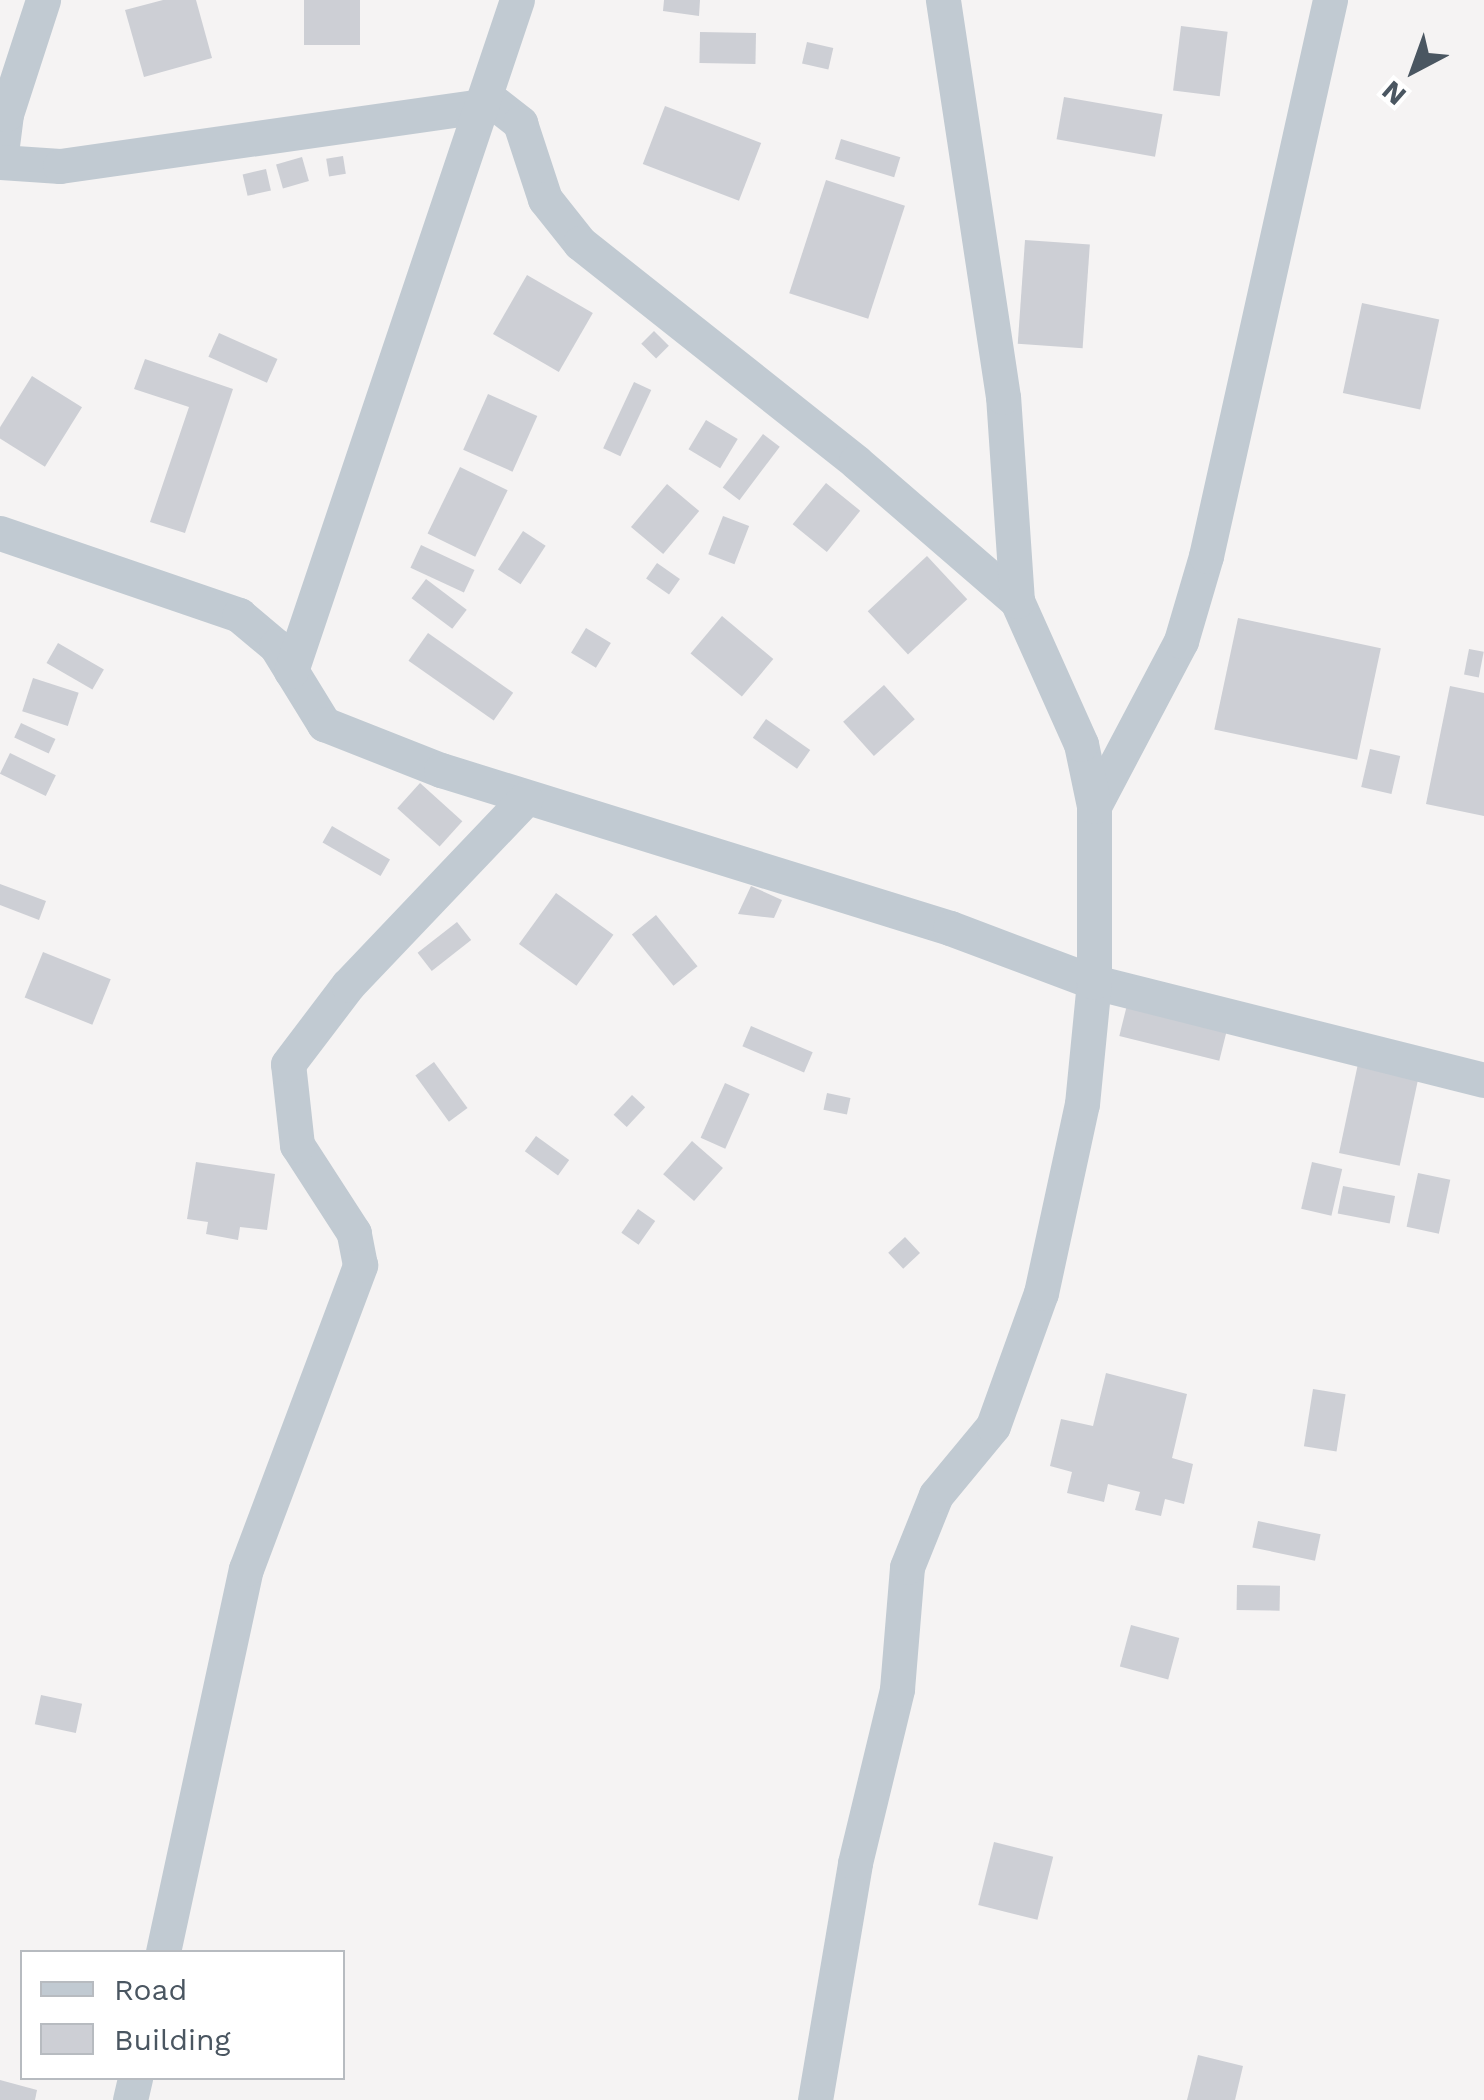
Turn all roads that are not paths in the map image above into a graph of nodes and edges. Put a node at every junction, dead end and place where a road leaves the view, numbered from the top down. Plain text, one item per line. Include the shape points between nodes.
1 (43, 0) edge
2 (517, 0) edge
3 (944, 0) edge
4 (1330, 0) edge
5 (484, 100) junction
6 (0, 162) edge
7 (0, 533) edge
8 (1017, 601) junction
9 (291, 671) junction
10 (525, 799) junction
11 (1094, 806) junction
12 (1094, 982) junction
13 (1484, 1080) edge
14 (162, 1950) edge
15 (815, 2100) edge

1 - 6 street via 6,114
2 - 5 street
3 - 8 street via 1003,397
4 - 11 street via 1181,642
5 - 6 street via 60,166
5 - 8 street via 520,123 545,199 580,243
5 - 9 street
7 - 9 street via 205,598 264,632
8 - 11 street via 1080,744
9 - 10 street via 310,709 337,731
10 - 12 street via 950,928
10 - 14 street via 348,984 288,1064 298,1145 354,1233 360,1266 246,1568
11 - 12 street
12 - 13 street
12 - 15 street via 1082,1104 1041,1293 993,1426 936,1495 907,1567 897,1688 855,1862

